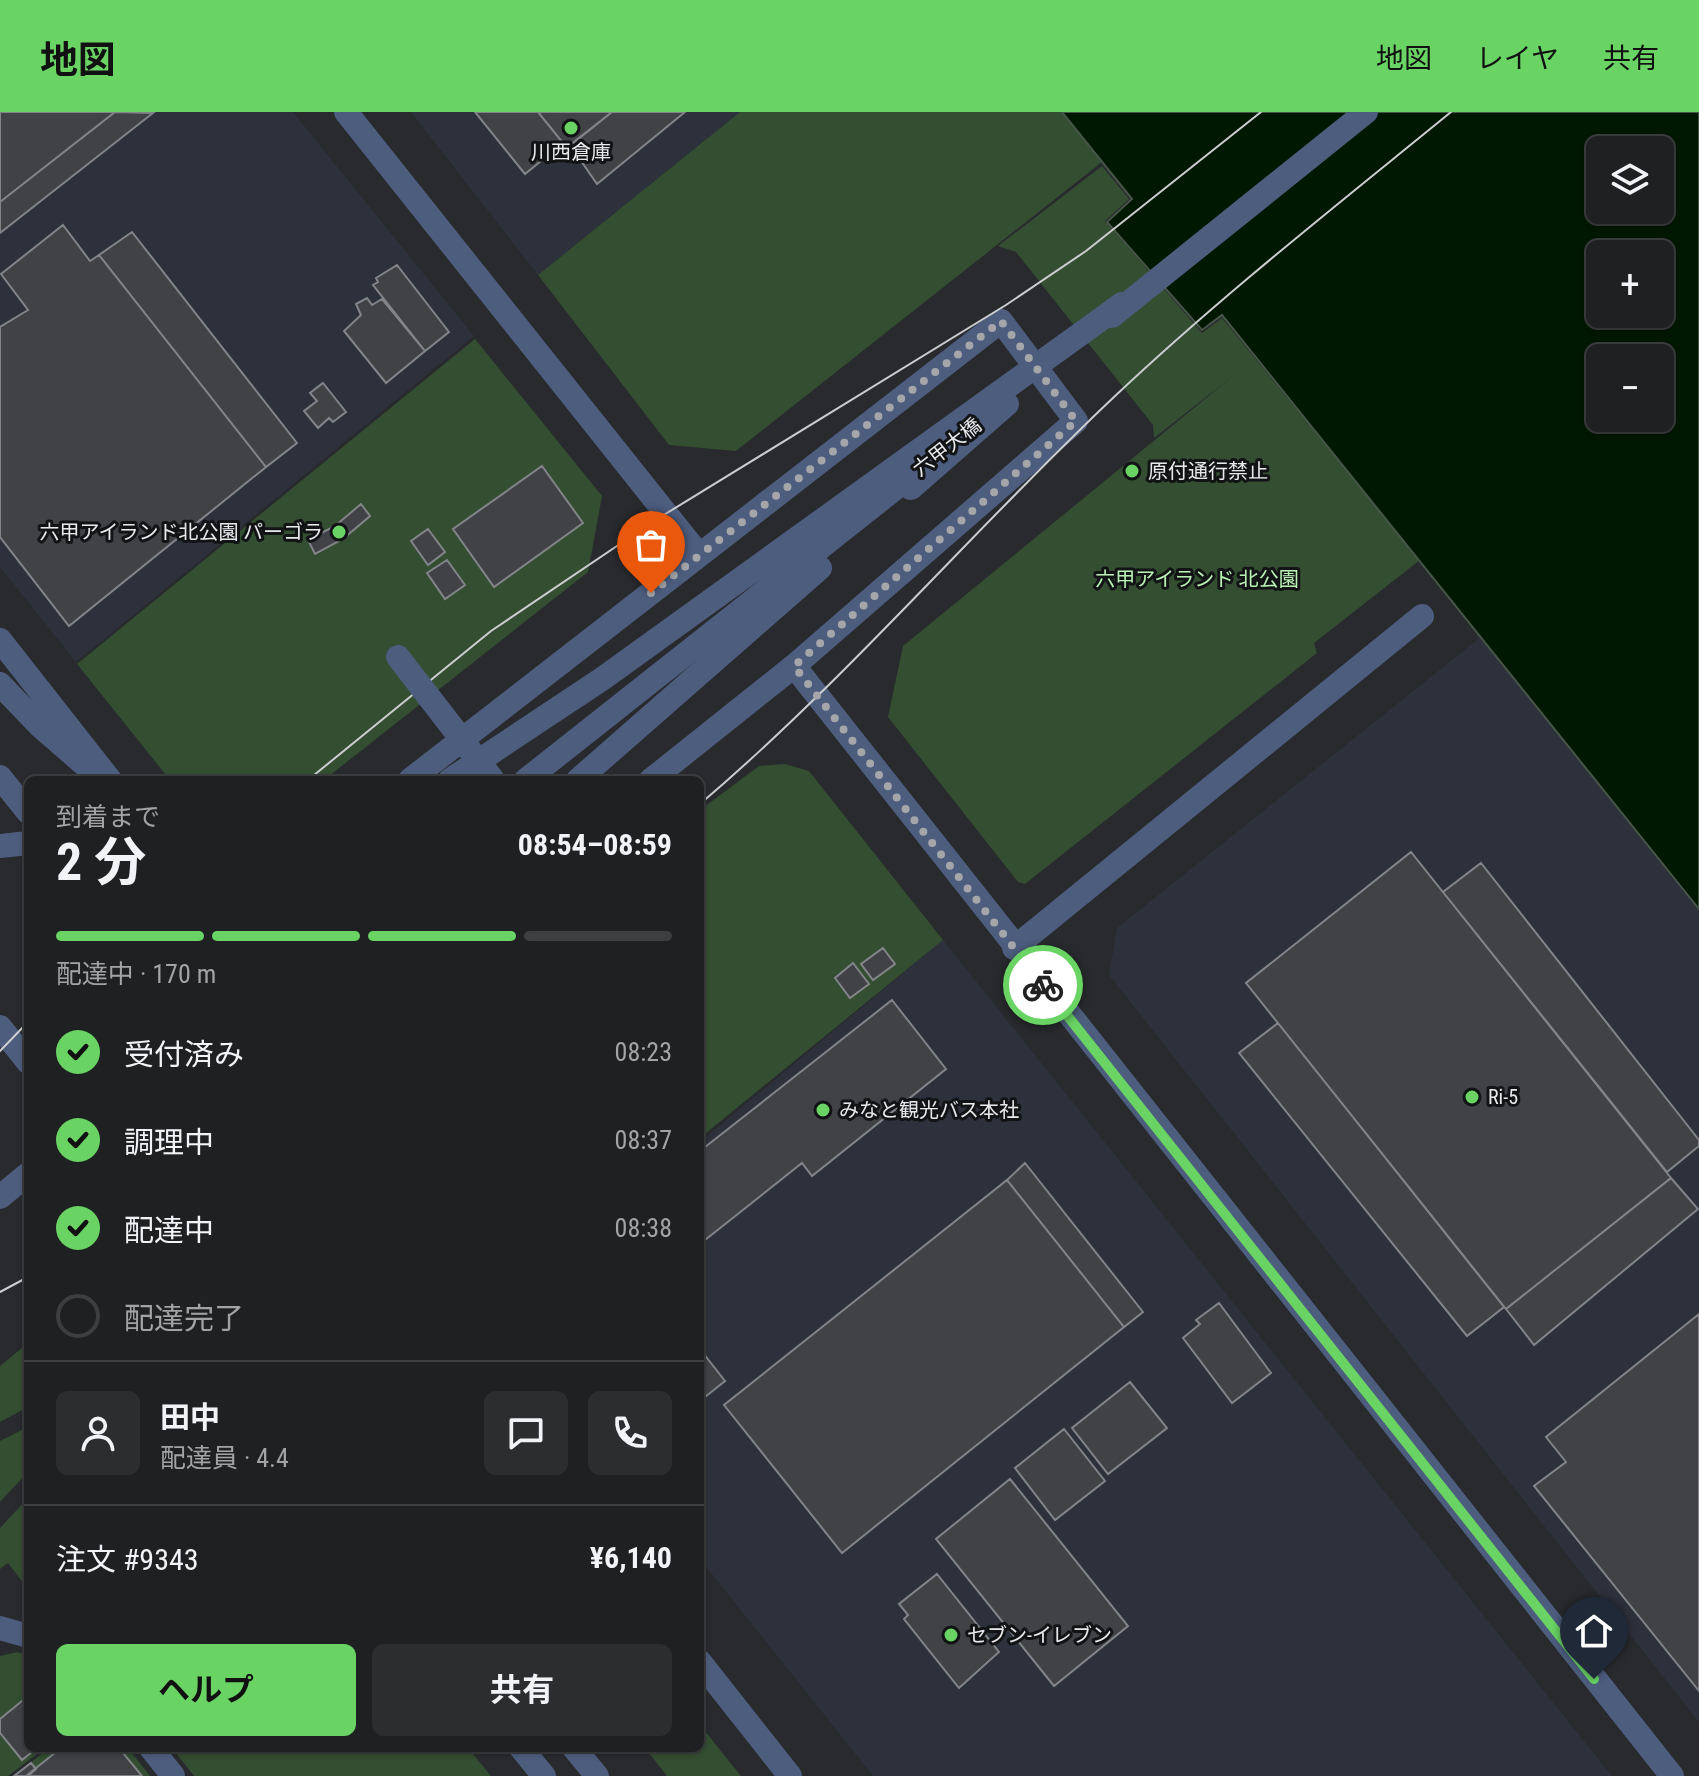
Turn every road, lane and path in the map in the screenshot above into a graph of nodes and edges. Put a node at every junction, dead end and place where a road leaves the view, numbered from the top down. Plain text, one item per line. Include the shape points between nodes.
1 (346, 112) edge
2 (1359, 112) edge
3 (1366, 112) edge
4 (1122, 304) junction
5 (699, 555) junction
6 (1422, 616) dead end
7 (0, 640) edge
8 (398, 657) dead end
9 (794, 666) junction
10 (0, 684) edge
11 (104, 776) edge
12 (106, 776) edge
13 (415, 776) edge
14 (456, 776) edge
15 (490, 776) edge
16 (531, 776) edge
17 (583, 776) edge
18 (656, 776) edge
19 (0, 777) edge
20 (24, 807) edge
21 (24, 843) edge
22 (0, 846) edge
23 (1014, 948) junction
24 (0, 1027) edge
25 (24, 1057) edge
26 (24, 1177) edge
27 (0, 1197) edge
28 (0, 1628) edge
29 (24, 1635) edge
30 (704, 1667) edge
31 (154, 1752) edge
32 (524, 1752) edge
33 (577, 1752) edge
34 (173, 1776) edge
35 (544, 1776) edge
36 (597, 1776) edge
37 (790, 1776) edge
38 (1672, 1776) edge

1 - 5 street
2 - 4 street, bridge
3 - 16 street, 六甲大橋, bridge
4 - 14 street, bridge via 602,679
4 - 17 street, bridge
5 - 9 street via 1001,321 1076,421
5 - 13 street
6 - 23 street
7 - 12 street
8 - 15 street, bridge
9 - 18 street
9 - 23 street
10 - 11 street via 49,735
19 - 20 street
21 - 22 street
23 - 38 street
24 - 25 street
26 - 27 street
28 - 29 street
30 - 37 street
31 - 34 street
32 - 35 street
33 - 36 street

